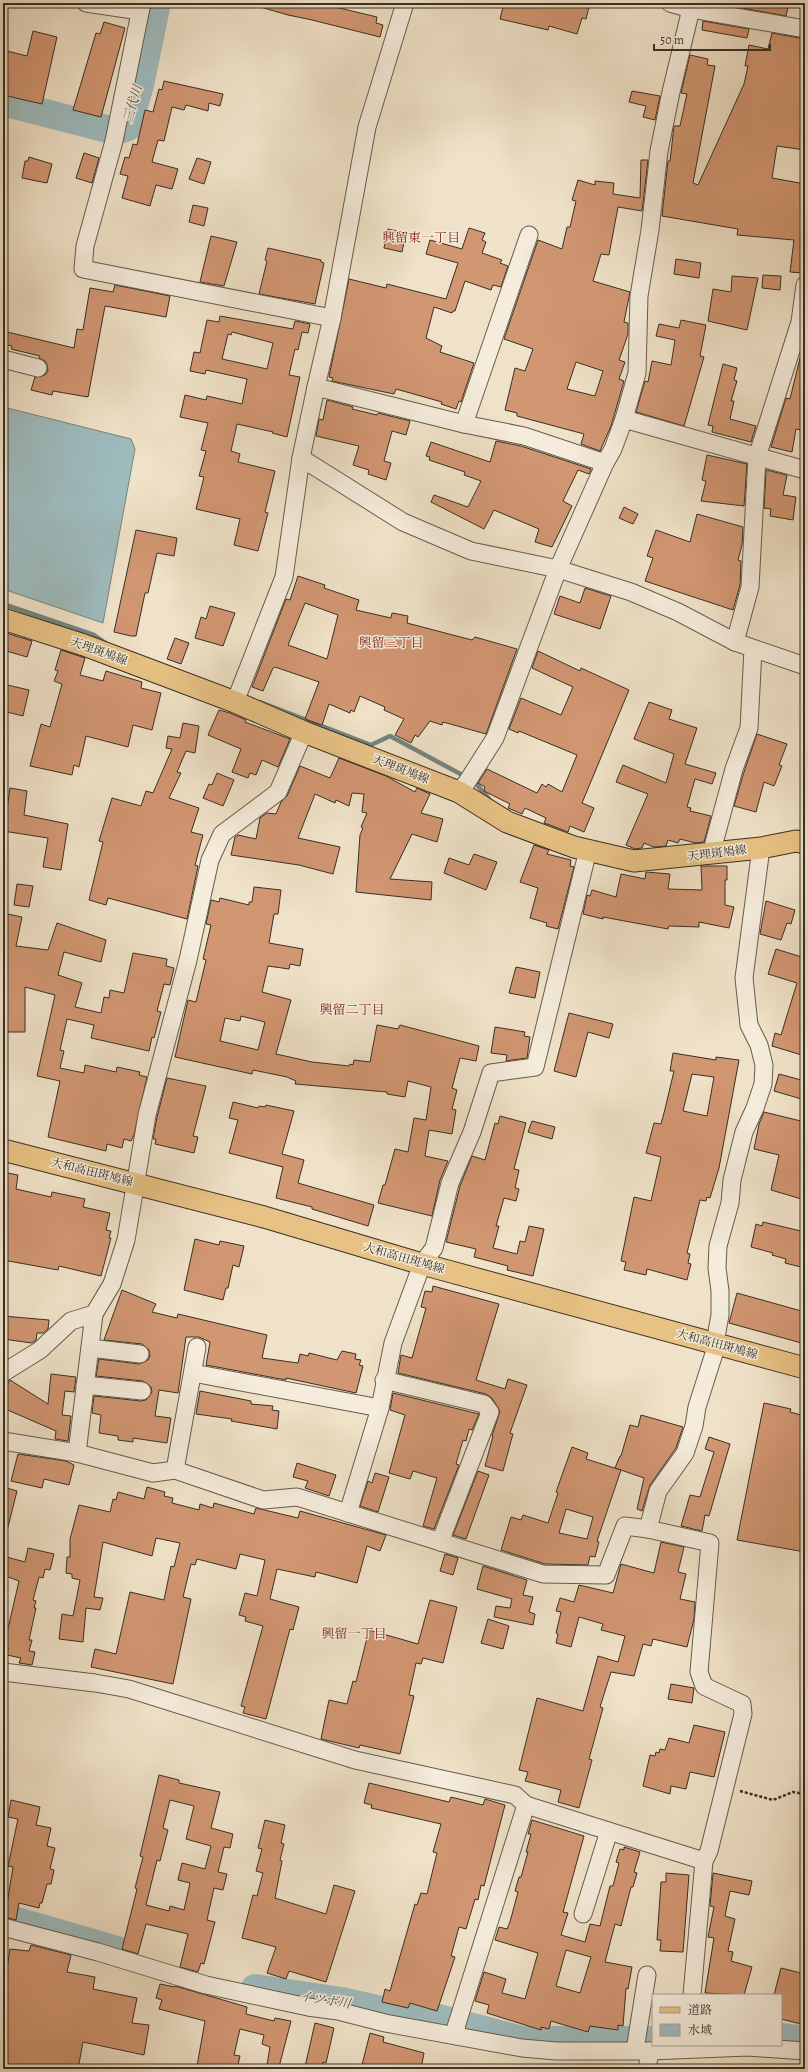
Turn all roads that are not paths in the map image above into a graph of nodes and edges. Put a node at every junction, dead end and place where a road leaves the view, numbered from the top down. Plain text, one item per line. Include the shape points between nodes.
1 (86, 3) edge
2 (405, 3) edge
3 (670, 3) edge
4 (141, 7) edge
5 (691, 9) junction
6 (805, 29) edge
7 (529, 235) dead end
8 (805, 285) edge
9 (332, 318) junction
10 (3, 359) edge
11 (38, 368) dead end
12 (316, 387) junction
13 (624, 419) junction
14 (464, 424) junction
15 (757, 457) junction
16 (301, 458) junction
17 (605, 463) junction
18 (805, 470) edge
19 (558, 569) junction
20 (3, 619) edge
21 (735, 642) junction
22 (753, 649) junction
23 (805, 666) edge
24 (238, 697) junction
25 (304, 732) junction
26 (463, 787) junction
27 (805, 843) edge
28 (761, 848) junction
29 (588, 850) junction
30 (711, 854) junction
31 (3, 1150) edge
32 (136, 1184) junction
33 (422, 1264) junction
34 (94, 1314) junction
35 (716, 1343) junction
36 (197, 1347) dead end
37 (90, 1348) junction
38 (140, 1354) dead end
39 (805, 1368) edge
40 (3, 1373) edge
41 (193, 1374) junction
42 (384, 1380) junction
43 (85, 1385) junction
44 (142, 1391) dead end
45 (380, 1408) junction
46 (3, 1441) edge
47 (77, 1453) junction
48 (175, 1470) junction
49 (348, 1513) junction
50 (648, 1529) junction
51 (440, 1542) junction
52 (3, 1672) edge
53 (526, 1804) junction
54 (609, 1831) junction
55 (704, 1861) junction
56 (583, 1914) dead end
57 (3, 1927) edge
58 (647, 1975) dead end
59 (692, 1994) edge
60 (458, 2027) junction
61 (640, 2044) junction
62 (652, 2045) edge
63 (672, 2046) edge
64 (688, 2047) edge
65 (805, 2051) edge
66 (647, 2069) edge

1 - 4 street
2 - 9 street via 367,127
3 - 5 street
4 - 9 street via 120,116 85,246 83,269
5 - 6 street
5 - 13 street via 670,92 659,151 639,296 637,373
7 - 14 street
8 - 15 street via 800,322
9 - 12 street
10 - 11 street
12 - 14 street
12 - 16 street
13 - 15 street
13 - 17 street via 613,450
14 - 17 street via 524,436
15 - 18 street
15 - 21 street via 750,587
16 - 19 street via 403,522 471,551
16 - 24 street via 284,577
17 - 19 street
19 - 21 street via 631,592 678,612
19 - 26 street via 495,738
20 - 24 main road, 天理斑鳩線
21 - 22 street
22 - 23 street
22 - 30 street via 749,728 734,769
24 - 25 main road, 天理斑鳩線
25 - 26 main road, 天理斑鳩線
25 - 32 street via 278,792 222,834 210,860 188,960 147,1115
26 - 29 main road, 天理斑鳩線 via 507,822
27 - 28 main road, 天理斑鳩線 via 796,841
28 - 30 main road, 天理斑鳩線
28 - 35 street via 744,978 749,1025 759,1045 764,1065 763,1084 744,1132 718,1246 720,1316
29 - 30 main road, 天理斑鳩線 via 634,861
29 - 33 street via 535,1067 491,1073 472,1132 450,1183 434,1248
31 - 32 main road, 大和高田斑鳩線
32 - 33 main road, 大和高田斑鳩線 via 264,1217
32 - 34 street via 126,1240 117,1270 112,1284
33 - 35 main road, 大和高田斑鳩線
33 - 42 street via 393,1343
34 - 37 street
34 - 40 street via 72,1321 40,1350
35 - 39 main road, 大和高田斑鳩線
35 - 50 street via 685,1453 658,1491
36 - 41 street
37 - 38 street
37 - 43 street
41 - 45 street
41 - 48 street
42 - 45 street
42 - 51 street via 484,1404 490,1412
43 - 44 street
43 - 47 street
45 - 49 street
46 - 47 street
47 - 48 street via 154,1473
48 - 49 street via 263,1500 297,1497
49 - 51 street
50 - 51 street via 625,1526 606,1575 543,1574
50 - 55 street via 710,1543 700,1672 704,1686 742,1704 744,1714 709,1851
52 - 53 street via 129,1689 355,1760 515,1795
53 - 54 street
53 - 60 street
54 - 55 street
54 - 56 street
55 - 59 street
57 - 60 street via 98,1952 206,1985 385,2023
58 - 61 street
60 - 61 street via 522,2048 556,2051
61 - 62 street
61 - 66 street
63 - 64 street
64 - 65 street via 748,2047

